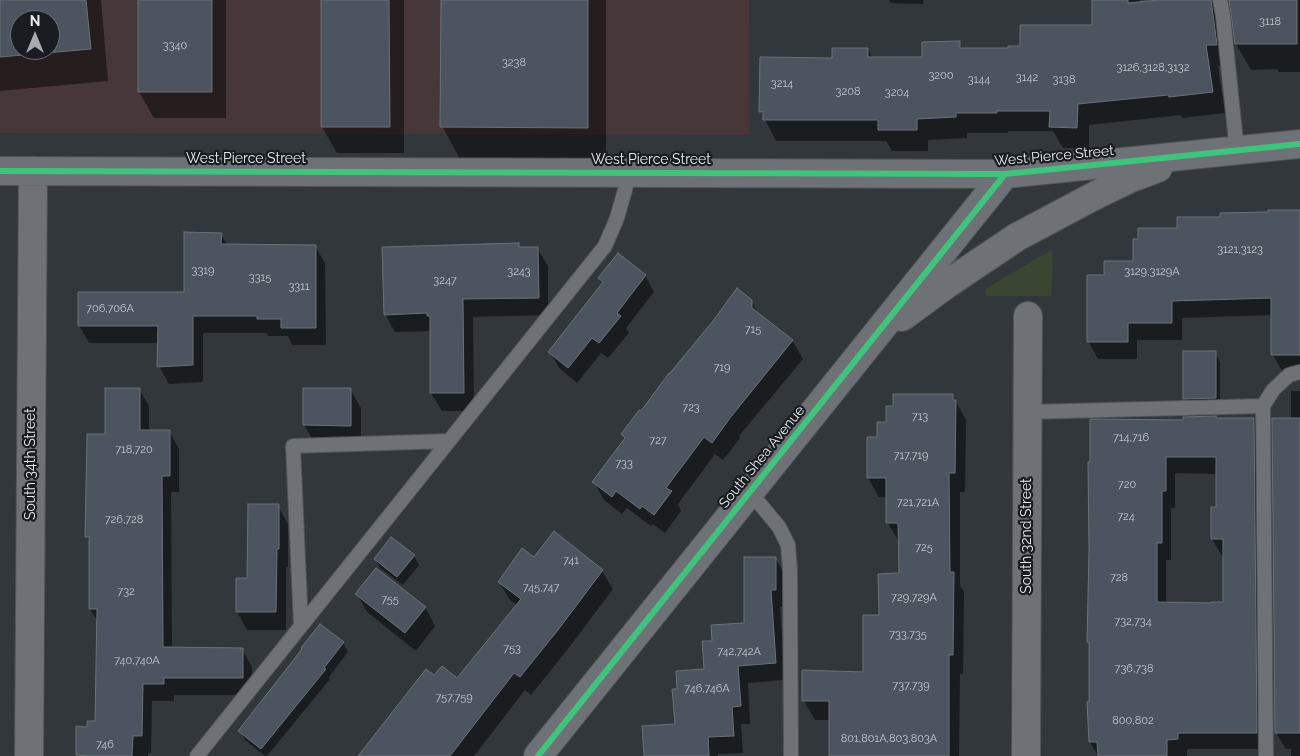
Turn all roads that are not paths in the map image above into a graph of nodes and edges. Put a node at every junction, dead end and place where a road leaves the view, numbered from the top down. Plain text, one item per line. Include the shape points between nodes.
1 (1220, 0) edge
2 (1300, 144) edge
3 (1238, 152) junction
4 (1187, 156) junction
5 (33, 171) junction
6 (0, 172) edge
7 (630, 172) junction
8 (1004, 174) junction
9 (1028, 316) dead end
10 (869, 342) junction
11 (1300, 372) edge
12 (1262, 406) junction
13 (1027, 412) junction
14 (449, 441) junction
15 (750, 492) junction
16 (301, 626) junction
17 (29, 756) edge
18 (197, 756) edge
19 (538, 756) edge
20 (790, 756) edge
21 (1026, 756) edge
22 (1266, 756) edge

1 - 3 lane
2 - 3 street, West Pierce Street
3 - 4 street, West Pierce Street
4 - 8 street, West Pierce Street
4 - 10 street via 1129,179 1017,237
5 - 6 street, West Pierce Street
5 - 7 street, West Pierce Street
5 - 17 street, South 34th Street
7 - 8 street, West Pierce Street
7 - 14 lane via 618,218 605,246
8 - 10 street, South Shea Avenue
9 - 13 street, South 32nd Street
10 - 15 street, South Shea Avenue
11 - 12 lane via 1289,375
12 - 13 lane
12 - 22 lane
13 - 21 street, South 32nd Street
14 - 16 lane
14 - 16 lane via 293,446
15 - 19 street, South Shea Avenue
15 - 20 lane via 779,527 788,545
16 - 18 lane

